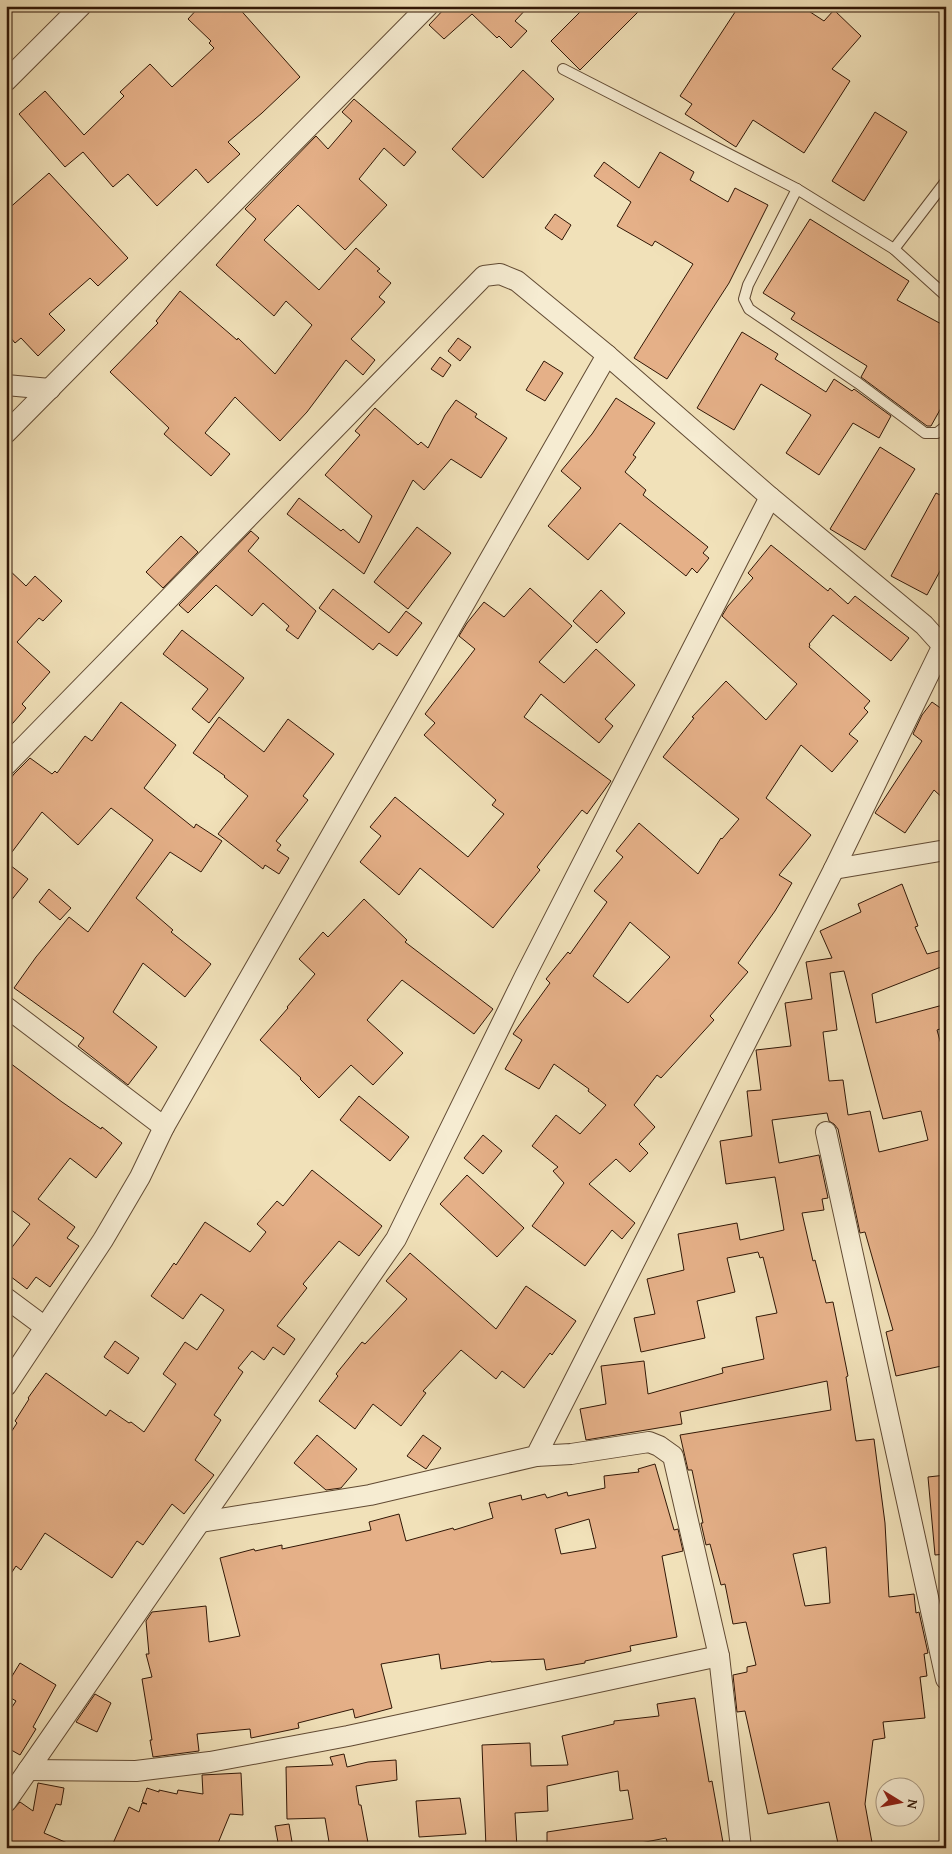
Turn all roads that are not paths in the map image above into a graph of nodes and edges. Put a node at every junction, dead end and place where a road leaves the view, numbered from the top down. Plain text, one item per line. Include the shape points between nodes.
1 (81, 6) edge
2 (428, 6) edge
3 (563, 69) dead end
4 (6, 80) edge
5 (946, 181) edge
6 (797, 189) junction
7 (894, 249) junction
8 (946, 296) edge
9 (607, 355) junction
10 (6, 385) edge
11 (50, 388) junction
12 (946, 426) edge
13 (6, 433) edge
14 (770, 498) junction
15 (945, 646) edge
16 (6, 765) edge
17 (946, 850) edge
18 (834, 870) junction
19 (6, 1007) edge
20 (164, 1127) junction
21 (826, 1132) dead end
22 (6, 1298) edge
23 (45, 1327) junction
24 (6, 1386) edge
25 (536, 1456) junction
26 (201, 1522) junction
27 (719, 1656) junction
28 (946, 1679) edge
29 (28, 1770) junction
30 (6, 1802) edge
31 (741, 1848) edge

1 - 4 street
2 - 11 street
3 - 6 lane
5 - 7 lane
6 - 7 lane
6 - 12 lane via 748,285 744,299 749,309 925,433 937,433
7 - 8 lane
9 - 14 street
9 - 16 street via 517,282 500,274 484,276
9 - 20 street
10 - 11 street
11 - 13 street
14 - 15 street
14 - 26 street via 525,976 396,1239
15 - 18 street
17 - 18 street
18 - 25 street
19 - 20 street
20 - 23 street via 140,1177 103,1240
21 - 28 street
22 - 23 street
23 - 24 street
25 - 26 street via 370,1495
25 - 27 street via 649,1442 673,1456
26 - 29 street
27 - 29 street via 348,1736 210,1762 136,1771
27 - 31 street
29 - 30 street

